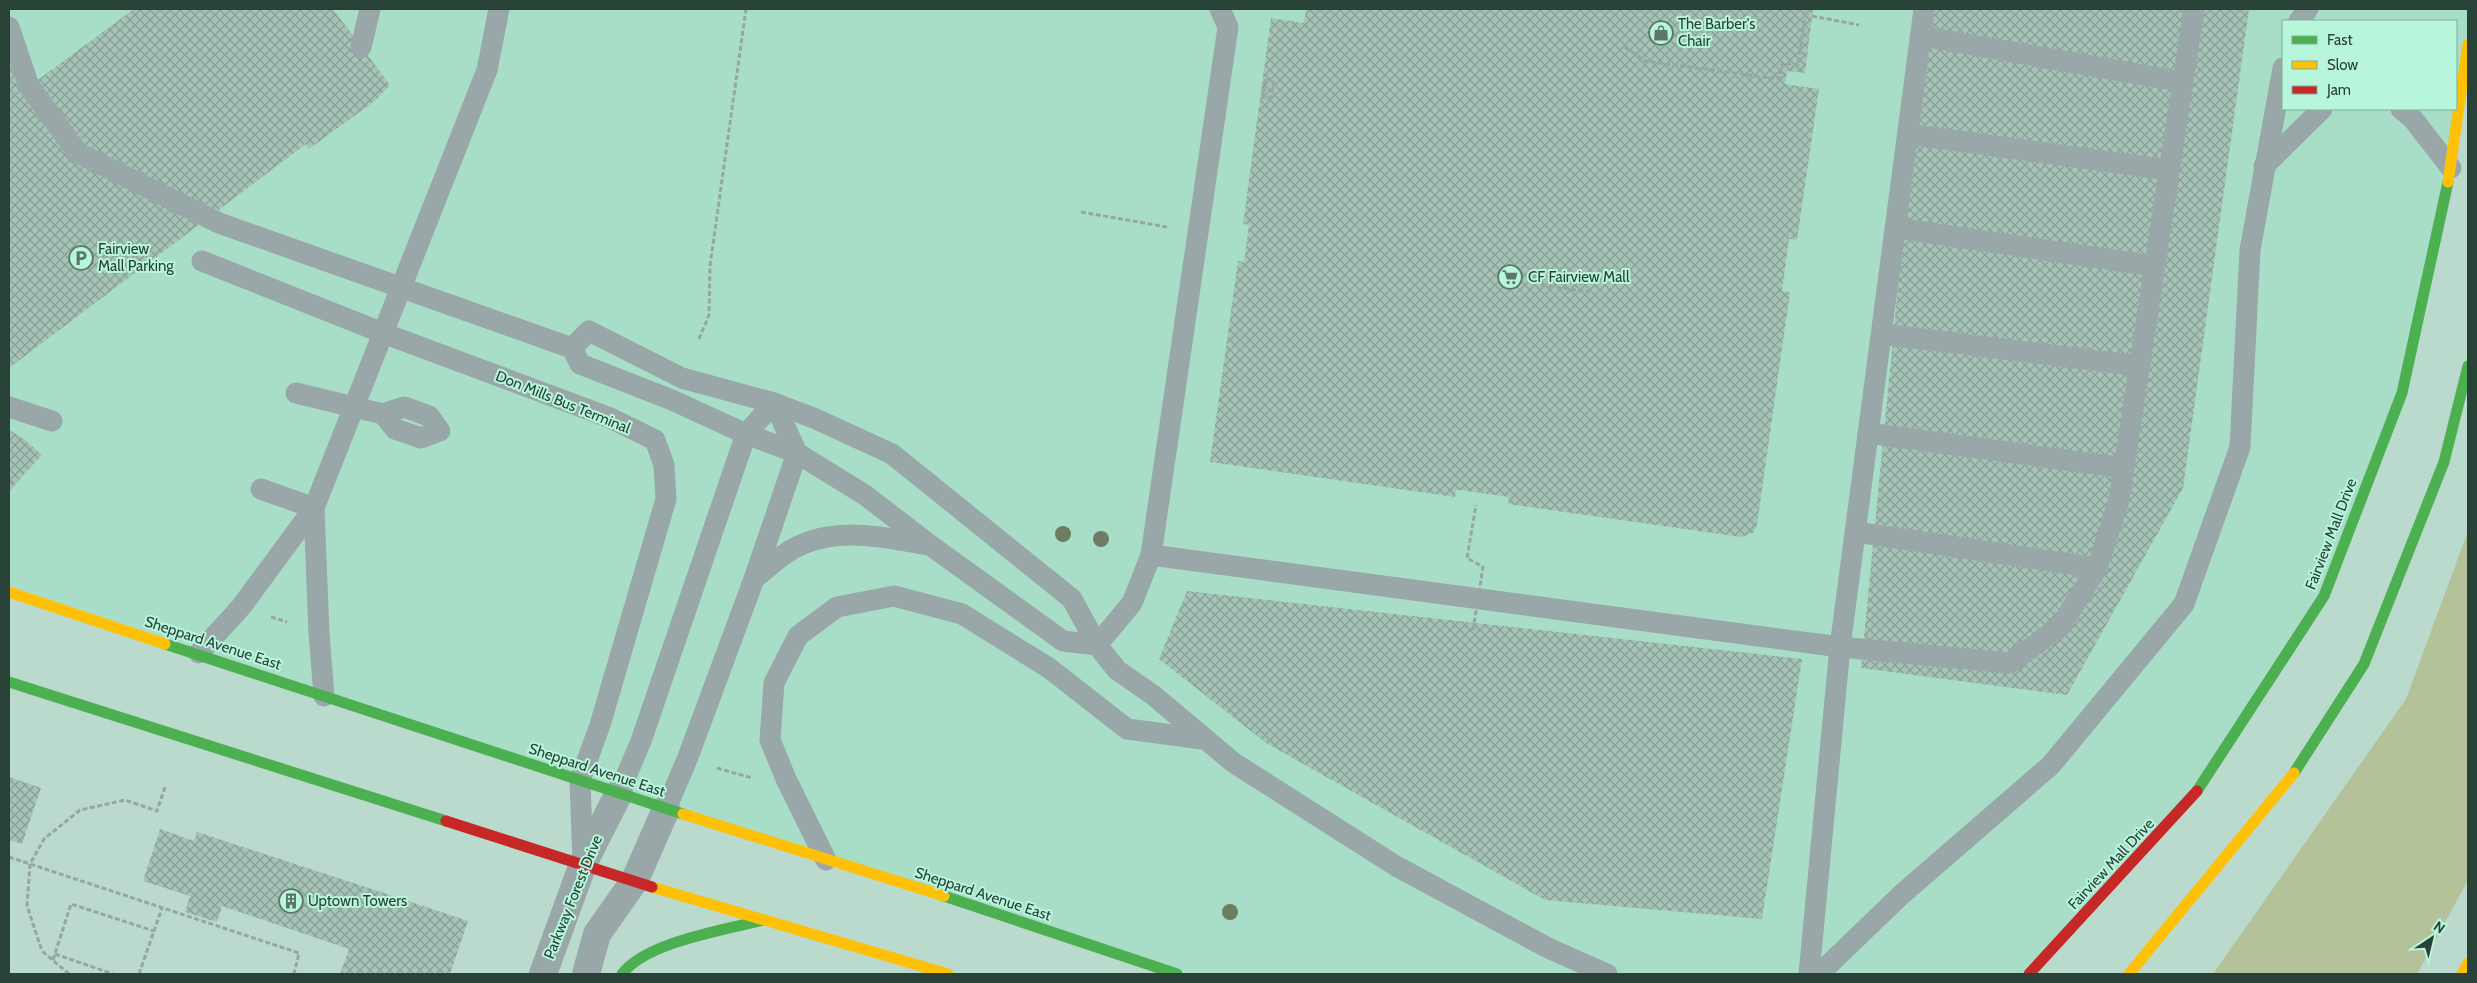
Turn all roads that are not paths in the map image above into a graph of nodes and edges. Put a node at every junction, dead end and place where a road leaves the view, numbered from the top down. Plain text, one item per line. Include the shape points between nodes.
1 (370, 9) edge
2 (499, 9) edge
3 (1220, 9) edge
4 (1924, 9) edge
5 (2194, 9) edge
6 (2308, 9) edge
7 (2300, 20) edge
8 (9, 28) edge
9 (1921, 36) junction
10 (2468, 44) edge
11 (361, 47) dead end
12 (2282, 73) edge
13 (2183, 82) junction
14 (2321, 110) edge
15 (2402, 110) edge
16 (1908, 134) junction
17 (2264, 166) junction
18 (2451, 168) junction
19 (2169, 170) junction
20 (1896, 228) junction
21 (202, 261) dead end
22 (2154, 266) junction
23 (400, 289) junction
24 (383, 332) junction
25 (1882, 334) junction
26 (572, 348) junction
27 (2140, 366) junction
28 (2468, 366) edge
29 (296, 392) dead end
30 (774, 403) junction
31 (354, 406) junction
32 (9, 407) edge
33 (383, 414) dead end
34 (52, 421) dead end
35 (1868, 433) junction
36 (746, 434) junction
37 (797, 453) junction
38 (2124, 468) junction
39 (261, 489) dead end
40 (314, 508) junction
41 (1856, 532) junction
42 (930, 545) junction
43 (1150, 555) junction
44 (2098, 568) junction
45 (754, 579) junction
46 (9, 592) edge
47 (1097, 645) junction
48 (1840, 647) junction
49 (198, 653) junction
50 (9, 682) edge
51 (324, 696) junction
52 (1202, 739) junction
53 (580, 780) junction
54 (619, 793) junction
55 (666, 809) junction
56 (826, 860) junction
57 (583, 864) junction
58 (635, 880) junction
59 (763, 920) junction
60 (2468, 963) edge
61 (543, 974) edge
62 (586, 974) edge
63 (622, 974) edge
64 (948, 974) edge
65 (1177, 974) edge
66 (1607, 974) edge
67 (1809, 974) edge
68 (1819, 974) edge
69 (2029, 974) edge
70 (2129, 974) edge
71 (2462, 974) edge

1 - 11 lane
2 - 23 lane via 487,70
3 - 43 lane via 1228,26
4 - 9 lane
5 - 13 lane
6 - 7 lane
8 - 23 lane via 28,86 78,153 219,223
9 - 13 lane
9 - 16 lane
10 - 18 main road, Fairview Mall Drive
12 - 17 lane
13 - 19 lane
14 - 17 lane
15 - 18 lane
16 - 19 lane
16 - 20 lane
17 - 68 lane via 2250,250 2240,447 2184,604 2051,765 1901,895
18 - 69 main road, Fairview Mall Drive via 2402,393 2324,596 2194,796
19 - 22 lane
20 - 22 lane
20 - 25 lane
21 - 24 lane, Don Mills Bus Terminal
22 - 27 lane
23 - 24 lane
23 - 26 lane
24 - 31 lane
24 - 53 lane, Don Mills Bus Terminal via 608,416 655,440 664,465 666,499 600,725
25 - 27 lane
25 - 35 lane
26 - 30 lane via 589,331 682,378
26 - 36 lane via 580,364 672,400
27 - 38 lane
28 - 70 main road via 2444,462 2364,664 2287,784
29 - 31 lane
30 - 36 lane
30 - 37 lane
30 - 47 lane via 892,454 1072,599
31 - 33 lane
31 - 40 lane
32 - 34 lane
35 - 38 lane
35 - 41 lane
36 - 37 lane
36 - 54 lane via 642,741
37 - 42 lane via 866,495
37 - 45 lane
38 - 44 lane via 2119,500
39 - 40 lane
40 - 49 lane via 241,607
40 - 51 lane
41 - 44 lane
41 - 48 lane
42 - 45 lane via 865,534 824,538 792,550
42 - 47 lane via 1063,641
43 - 47 lane via 1132,603
43 - 48 lane
44 - 48 lane via 2060,626 2010,663
45 - 55 lane
46 - 49 main road, Sheppard Avenue East
47 - 52 lane via 1117,670 1153,695
48 - 67 lane
49 - 51 main road, Sheppard Avenue East
50 - 57 main road
51 - 53 main road, Sheppard Avenue East
52 - 56 lane via 1127,729 1049,668 962,614 894,596 837,607 798,636 774,683 770,740
52 - 66 lane via 1234,763 1396,866 1548,948
53 - 54 main road, Sheppard Avenue East
53 - 57 lane, Don Mills Bus Terminal
54 - 55 main road, Sheppard Avenue East
54 - 57 street, Parkway Forest Drive
55 - 56 main road, Sheppard Avenue East
55 - 58 street
56 - 65 main road, Sheppard Avenue East via 984,908
57 - 58 main road
57 - 61 street, Parkway Forest Drive
58 - 59 main road
58 - 62 street via 597,934
59 - 63 main road via 663,946 628,966
59 - 64 main road
60 - 71 main road

